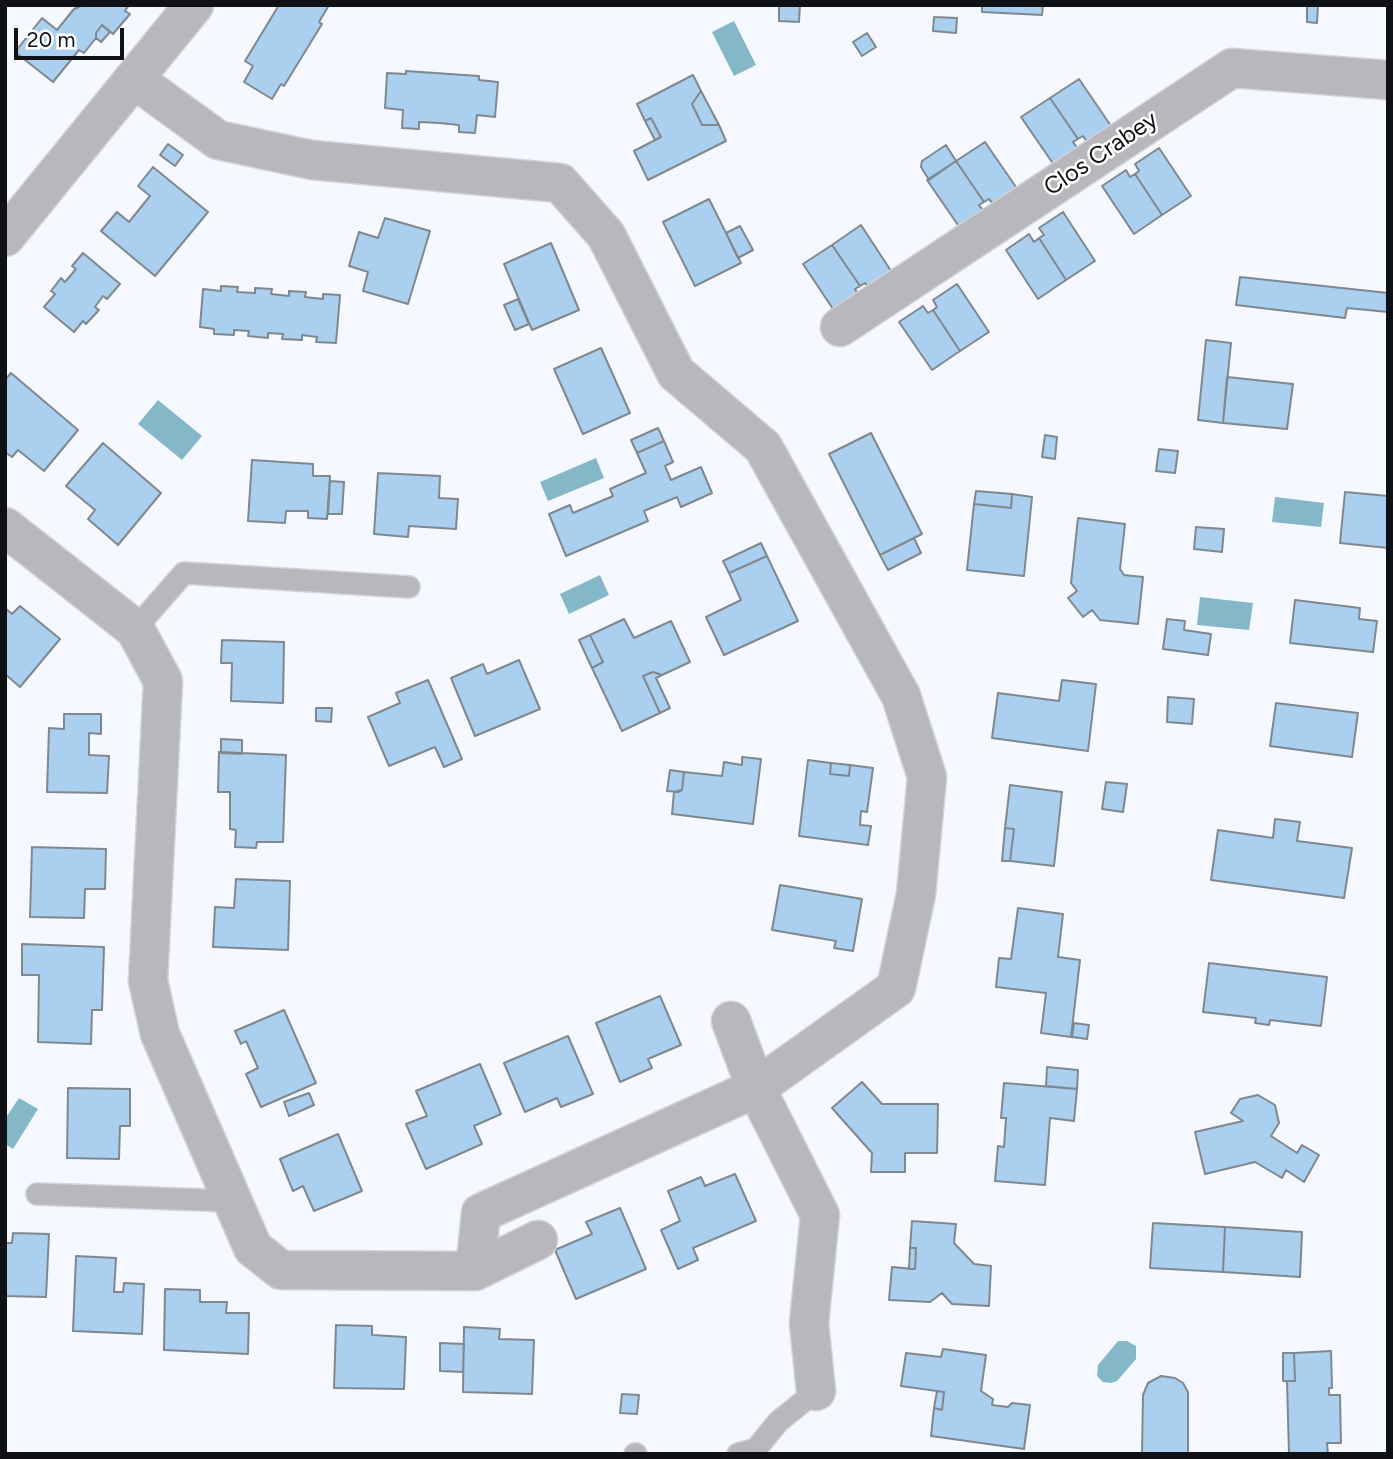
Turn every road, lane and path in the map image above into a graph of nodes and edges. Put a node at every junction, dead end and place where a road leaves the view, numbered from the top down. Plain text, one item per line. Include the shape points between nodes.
1 (194, 5) edge
2 (134, 79) junction
3 (1388, 80) edge
4 (5, 237) edge
5 (840, 327) dead end
6 (5, 527) edge
7 (409, 587) dead end
8 (135, 629) junction
9 (731, 1021) dead end
10 (756, 1088) junction
11 (37, 1194) dead end
12 (233, 1201) junction
13 (538, 1240) dead end
14 (475, 1271) junction
15 (816, 1391) joint
16 (738, 1454) edge

1 - 2 street
2 - 4 street
2 - 10 street via 218,140 312,160 560,183 607,235 676,373 763,447 901,696 927,777 916,894 896,988
3 - 5 street, Clos Crabey via 1232,68
6 - 8 street
7 - 8 lane via 184,573
8 - 12 street via 163,681 148,981 160,1034
9 - 10 street
10 - 14 street via 481,1213
10 - 15 street via 820,1215 809,1323
11 - 12 lane
12 - 14 street via 253,1248 281,1270
13 - 14 street
15 - 16 lane via 778,1422 756,1449

